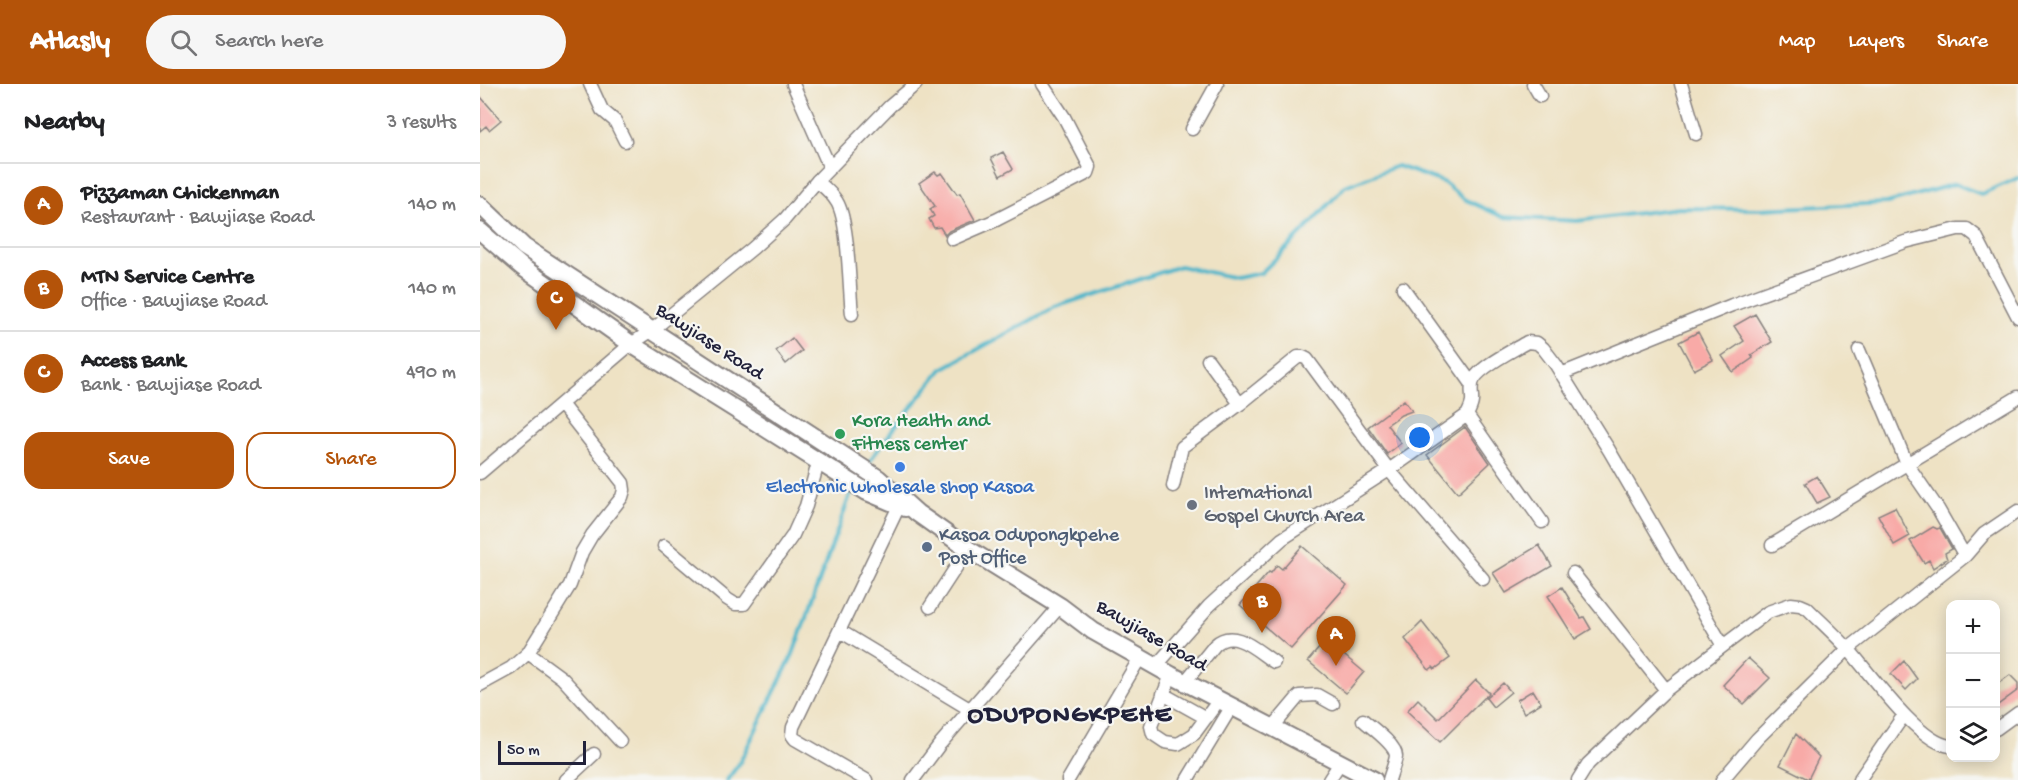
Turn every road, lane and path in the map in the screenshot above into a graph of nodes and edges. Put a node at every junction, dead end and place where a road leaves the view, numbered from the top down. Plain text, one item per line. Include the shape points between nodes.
1 (590, 84) edge
2 (793, 84) edge
3 (916, 84) edge
4 (1042, 84) edge
5 (1217, 84) edge
6 (1533, 84) edge
7 (1681, 84) edge
8 (1540, 96) dead end
9 (1192, 129) dead end
10 (1696, 134) dead end
11 (625, 141) dead end
12 (830, 168) junction
13 (817, 181) junction
14 (480, 205) edge
15 (480, 231) edge
16 (952, 239) dead end
17 (1403, 288) dead end
18 (852, 314) dead end
19 (2018, 317) edge
20 (651, 331) junction
21 (631, 344) junction
22 (1859, 350) dead end
23 (1208, 360) dead end
24 (1562, 374) junction
25 (1472, 384) junction
26 (2018, 397) edge
27 (561, 404) junction
28 (1240, 404) junction
29 (1467, 416) junction
30 (819, 463) junction
31 (1907, 464) junction
32 (1389, 470) junction
33 (480, 473) edge
34 (1173, 486) dead end
35 (899, 506) junction
36 (2018, 511) edge
37 (917, 513) junction
38 (1542, 522) dead end
39 (1772, 545) dead end
40 (664, 546) dead end
41 (968, 549) junction
42 (1965, 556) junction
43 (1573, 573) dead end
44 (1483, 579) dead end
45 (1060, 606) junction
46 (930, 607) dead end
47 (840, 631) junction
48 (1723, 646) junction
49 (1848, 649) junction
50 (528, 653) junction
51 (1141, 656) junction
52 (1274, 662) dead end
53 (1171, 674) junction
54 (480, 685) edge
55 (1666, 690) junction
56 (1163, 694) junction
57 (1225, 703) junction
58 (1333, 704) dead end
59 (971, 710) junction
60 (2018, 713) edge
61 (1904, 715) junction
62 (1206, 718) junction
63 (1363, 720) dead end
64 (2000, 726) edge
65 (1273, 727) junction
66 (620, 741) dead end
67 (1946, 744) edge
68 (594, 754) dead end
69 (1340, 763) junction
70 (566, 780) edge
71 (866, 780) edge
72 (914, 780) edge
73 (1068, 780) edge
74 (1187, 780) edge
75 (1329, 780) edge
76 (1374, 780) edge
77 (1389, 780) edge
78 (1578, 780) edge
79 (1722, 780) edge
80 (1859, 780) edge

1 - 11 street via 602,110 615,121
2 - 12 street
3 - 12 street
4 - 16 street via 1090,167 1088,173
5 - 9 street
6 - 8 street
7 - 10 street
12 - 13 street
13 - 18 street via 838,203 843,220
13 - 20 street via 785,219 753,248
14 - 20 main road, Bawjiase Road via 524,247
15 - 21 main road, Bawjiase Road via 522,267
17 - 25 street
19 - 24 street via 1976,236 1958,229 1905,242 1732,305
20 - 21 street
20 - 37 main road, Bawjiase Road via 878,478
21 - 27 street
21 - 30 main road, Bawjiase Road
22 - 31 street
23 - 28 street
24 - 25 street via 1543,348 1527,342 1476,374
24 - 48 street
25 - 29 street via 1473,404
26 - 31 street
27 - 33 street
27 - 50 street via 623,483 624,490 587,543 570,585
28 - 32 street via 1303,357
28 - 34 street via 1182,447
29 - 32 street
29 - 38 street
30 - 35 main road, Bawjiase Road
30 - 40 street via 807,506 793,535 744,604 727,599
31 - 39 street
31 - 42 street
32 - 44 street
32 - 53 street via 1282,539 1209,606
35 - 37 main road, Bawjiase Road
35 - 47 street
36 - 42 street via 1984,534
37 - 41 main road, Bawjiase Road
41 - 45 main road, Bawjiase Road
41 - 46 street
42 - 49 street
43 - 55 street
45 - 51 main road, Bawjiase Road via 1093,631
45 - 59 street
47 - 59 street
47 - 71 street via 792,735
48 - 49 street via 1768,612 1791,604 1807,608
48 - 55 street
49 - 61 street
49 - 79 street via 1757,739
50 - 54 street via 511,668
50 - 66 street via 562,678
51 - 53 main road, Bawjiase Road
51 - 73 street
52 - 53 street via 1241,641 1228,638
53 - 56 street
53 - 57 main road, Bawjiase Road
55 - 78 street via 1588,764
56 - 62 street
56 - 62 street via 1150,726 1153,734 1164,742 1178,744 1194,734
57 - 62 street
57 - 65 main road, Bawjiase Road
57 - 74 street
58 - 65 street via 1317,695 1299,696
59 - 72 street
60 - 64 street
61 - 67 street
61 - 80 street
63 - 77 street via 1396,752
65 - 69 main road, Bawjiase Road
68 - 70 street
69 - 75 street
69 - 76 main road, Bawjiase Road

